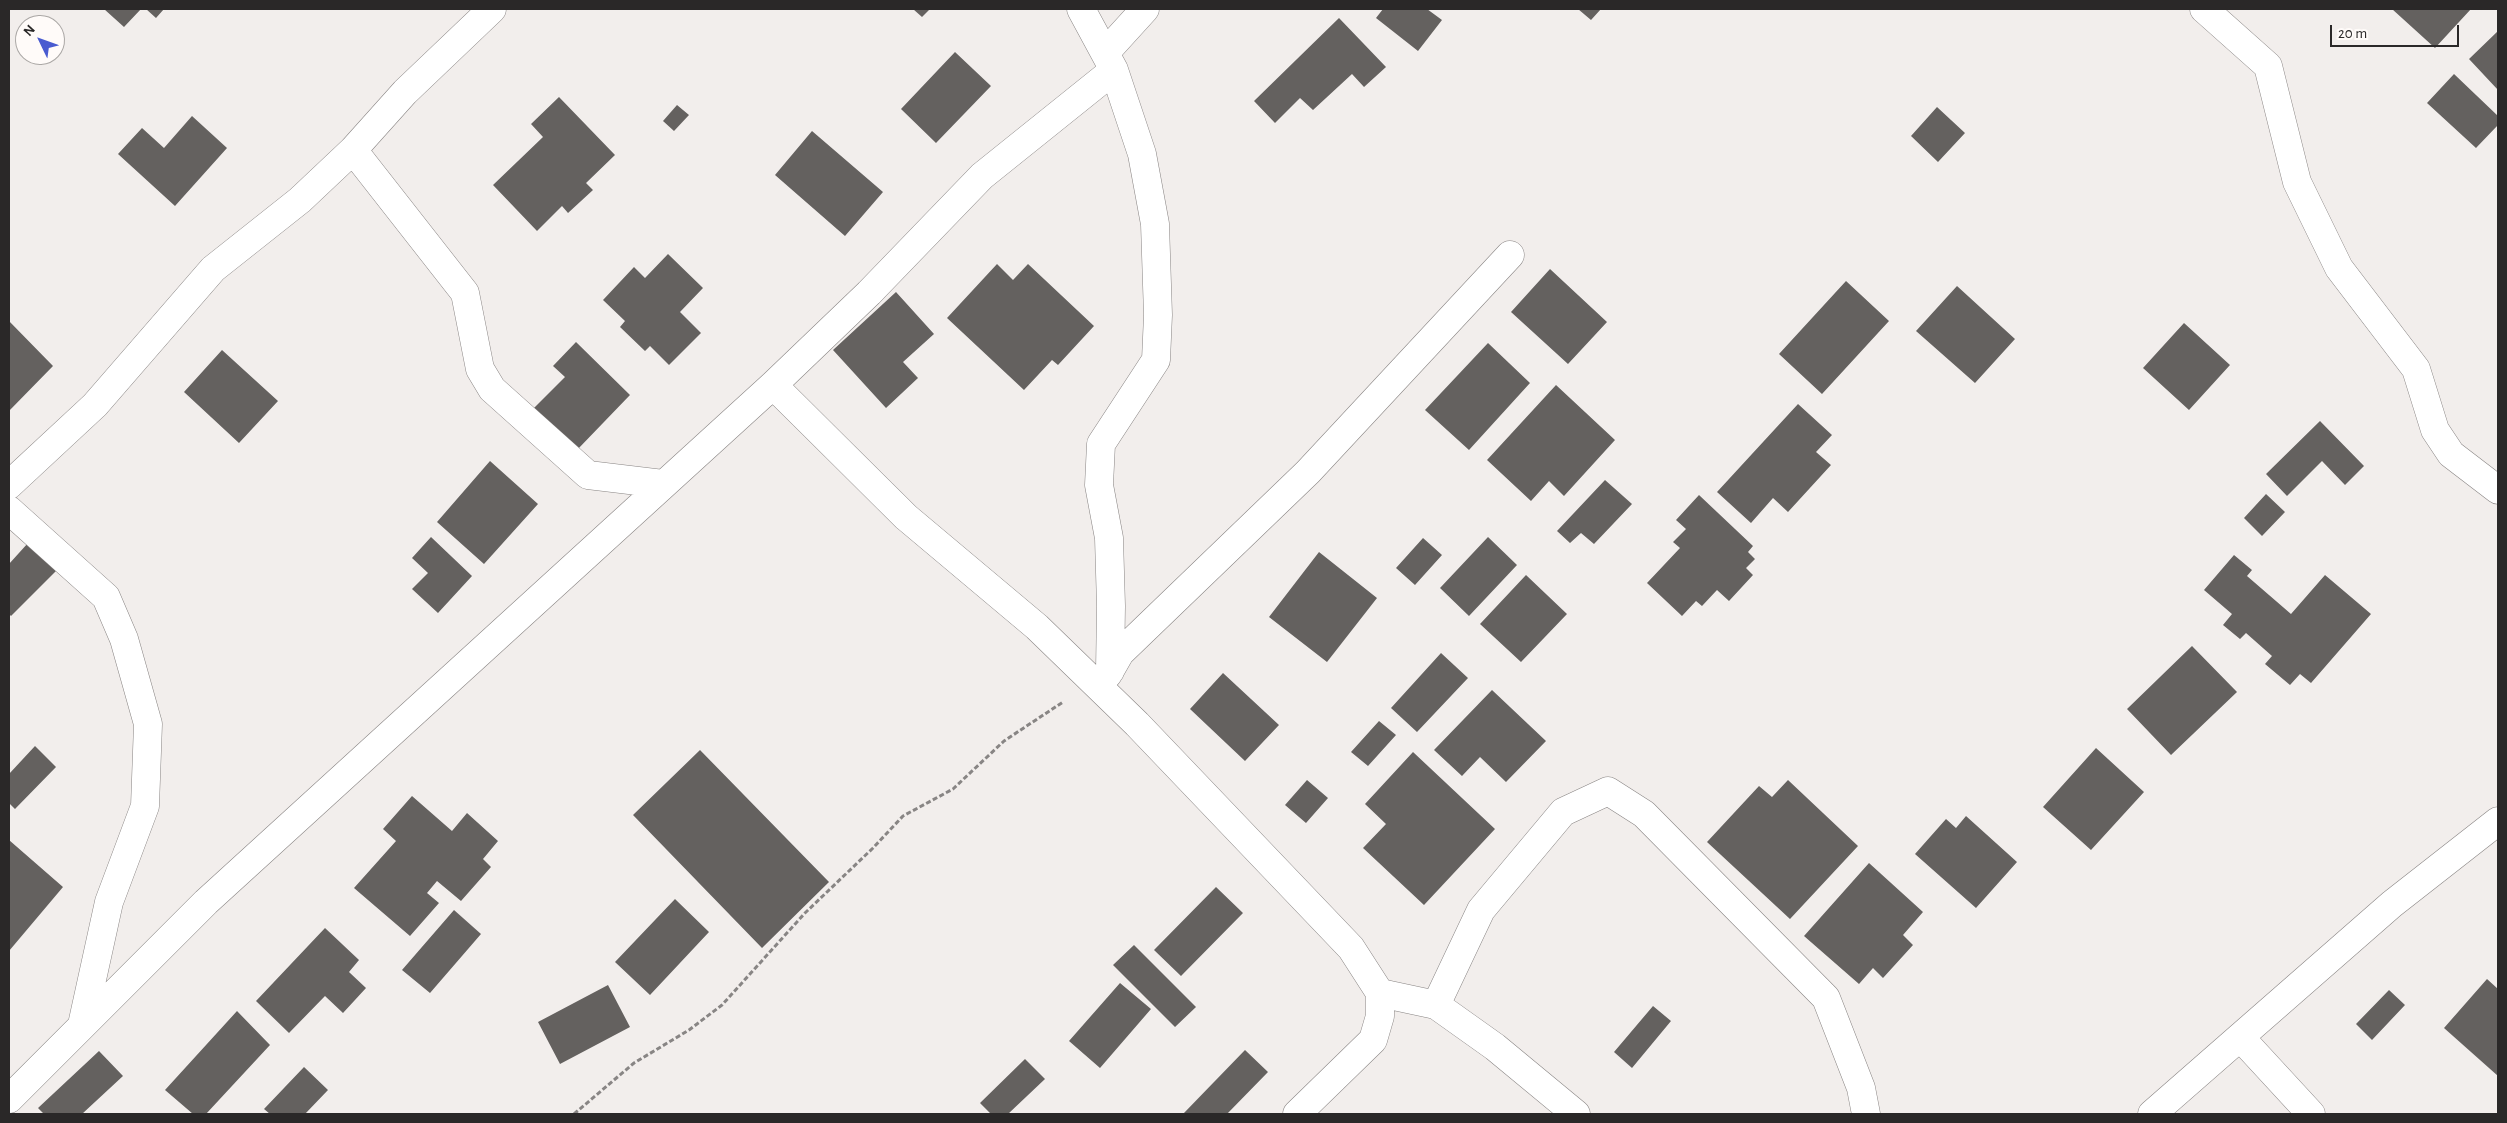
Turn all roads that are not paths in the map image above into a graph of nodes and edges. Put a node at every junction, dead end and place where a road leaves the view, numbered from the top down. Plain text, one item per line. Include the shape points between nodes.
1 (492, 9) edge
2 (1081, 9) edge
3 (1145, 9) edge
4 (2204, 9) edge
5 (1109, 61) junction
6 (353, 150) junction
7 (1510, 255) dead end
8 (774, 385) junction
9 (663, 484) junction
10 (9, 485) edge
11 (2498, 490) edge
12 (9, 510) edge
13 (1101, 680) junction
14 (2498, 821) edge
15 (1380, 993) junction
16 (1436, 1005) junction
17 (82, 1025) junction
18 (2240, 1037) junction
19 (9, 1099) edge
20 (1296, 1114) edge
21 (1576, 1114) edge
22 (1866, 1114) edge
23 (2152, 1114) edge
24 (2311, 1114) edge

1 - 6 street via 405,92
2 - 5 street
3 - 5 street
4 - 11 street via 2268,66 2297,182 2339,268 2416,369 2435,430 2451,454
5 - 8 street via 982,176
5 - 13 street via 1142,154 1155,224 1158,315 1156,360 1101,444 1098,484 1109,538
6 - 9 street via 465,293 480,369 492,390 588,475
6 - 10 street via 300,200 213,269 95,405
7 - 13 street via 1308,472 1120,652
8 - 9 street
8 - 13 street via 906,517
9 - 17 street via 206,902
12 - 17 street via 106,597 124,639 148,724 145,806 109,902
13 - 15 street via 1351,948
14 - 18 street via 2392,904
15 - 16 street
15 - 20 street via 1380,1016 1373,1040
16 - 21 street via 1495,1047
16 - 22 street via 1481,910 1563,812 1608,791 1644,814 1826,998 1861,1088
17 - 19 street
18 - 23 street
18 - 24 street

